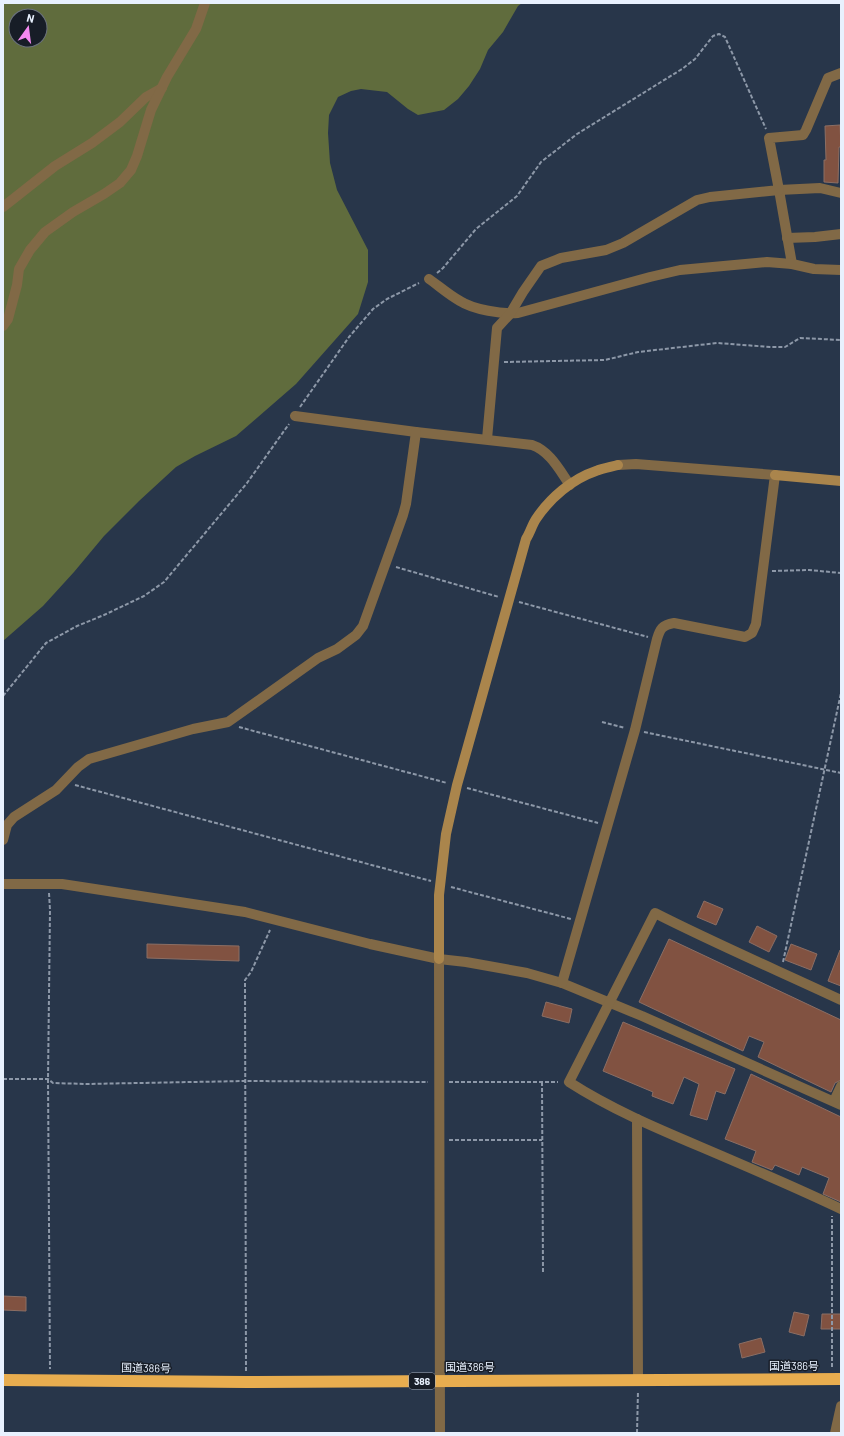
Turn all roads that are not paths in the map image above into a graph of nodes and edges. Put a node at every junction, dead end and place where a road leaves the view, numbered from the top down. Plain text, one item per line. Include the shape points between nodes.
1 (205, 3) edge
2 (841, 73) edge
3 (162, 88) junction
4 (779, 190) junction
5 (841, 194) edge
6 (3, 207) edge
7 (841, 234) edge
8 (788, 238) junction
9 (792, 264) junction
10 (841, 270) edge
11 (429, 279) road end
12 (510, 314) junction
13 (3, 326) edge
14 (294, 416) road end
15 (416, 432) junction
16 (487, 439) junction
17 (775, 475) junction
18 (841, 482) edge
19 (570, 485) junction
20 (3, 840) edge
21 (3, 884) edge
22 (439, 959) junction
23 (562, 983) junction
24 (841, 1000) edge
25 (609, 1004) junction
26 (841, 1086) edge
27 (837, 1103) edge
28 (637, 1119) junction
29 (836, 1207) edge
30 (638, 1379) junction
31 (836, 1379) edge
32 (3, 1380) edge
33 (440, 1380) junction
34 (841, 1406) edge
35 (440, 1433) edge
36 (836, 1433) edge

1 - 3 street via 196,29
2 - 4 street via 828,78 803,135 769,138
3 - 6 street via 146,97 120,122 55,166
3 - 13 street via 151,110 131,170 104,194 45,232 30,250 19,269 8,319
4 - 5 street via 820,188
4 - 8 street
4 - 12 street via 697,200 623,243 606,250 561,258 541,266
7 - 8 street
8 - 9 street
9 - 10 street via 814,269
9 - 12 street via 767,262 680,270
11 - 12 street via 461,302 481,309
12 - 16 street via 497,328
14 - 15 street
15 - 16 street
15 - 20 street via 406,504 363,626 356,635 337,649 318,658 228,722 193,729 89,759 56,790 14,817 7,825
16 - 19 street via 540,448
17 - 18 street
17 - 19 street via 636,464 618,465 596,471
17 - 23 street via 756,624 752,633 745,637 674,623 661,628 635,730
19 - 22 street via 546,506 526,539 457,785 446,834 440,884
21 - 22 street via 62,884 246,912
22 - 23 street via 527,973
22 - 33 street
23 - 25 street
24 - 25 street via 655,913
25 - 27 street via 642,1016
25 - 28 street via 569,1082
26 - 27 street
28 - 29 street
28 - 30 street
30 - 31 highway, 国道386号 / 386
30 - 33 highway, 国道386号 / 386
32 - 33 highway, 国道386号 / 386
33 - 35 street
34 - 36 street

